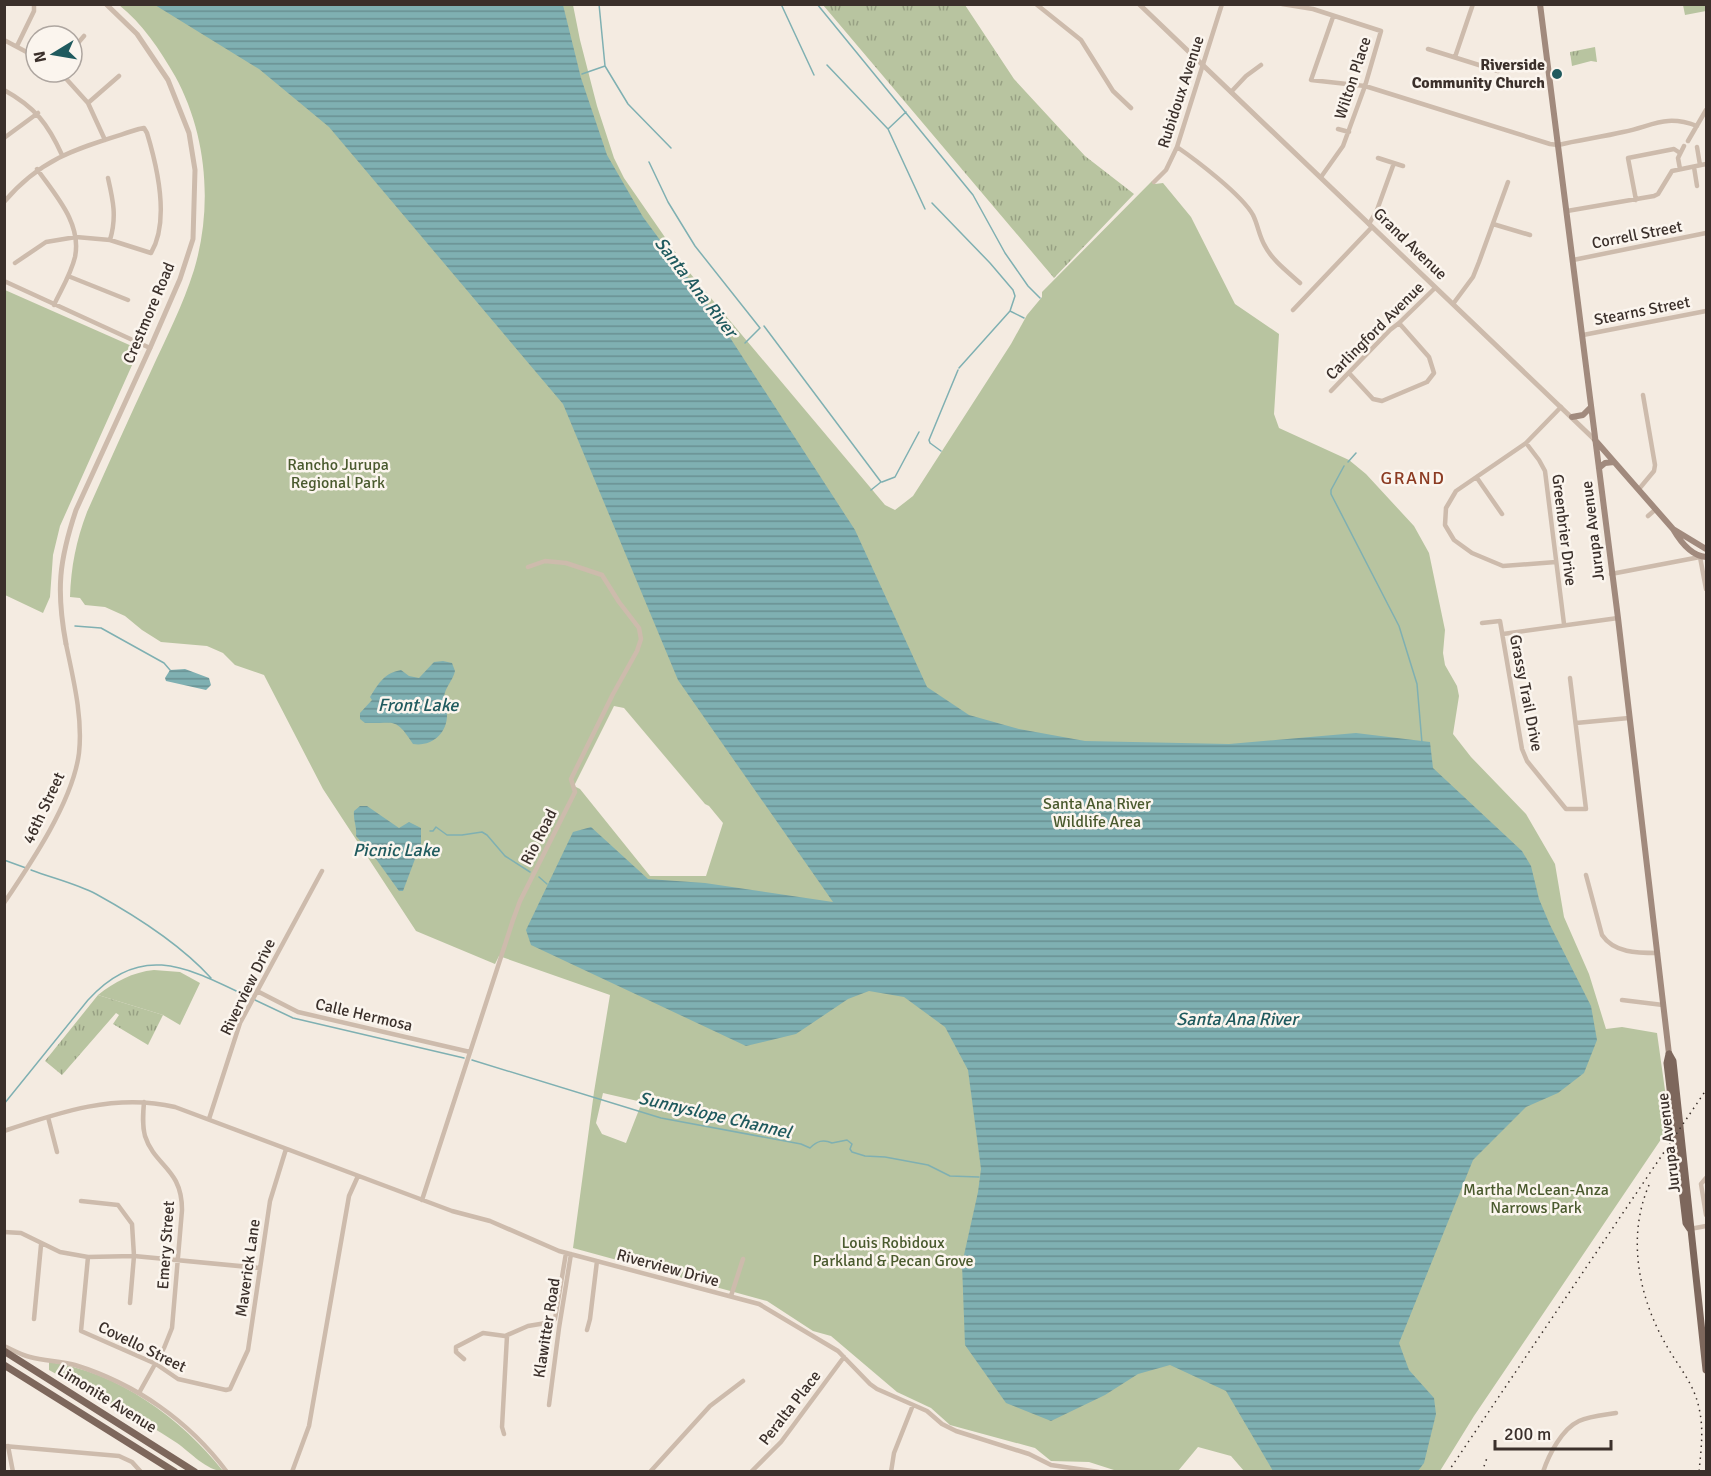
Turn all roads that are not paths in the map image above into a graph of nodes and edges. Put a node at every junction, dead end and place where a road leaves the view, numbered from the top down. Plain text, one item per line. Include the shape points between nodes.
1 (106, 4) edge
2 (1036, 4) edge
3 (1139, 4) edge
4 (1222, 4) edge
5 (1282, 4) edge
6 (1473, 4) edge
7 (1540, 4) edge
8 (35, 5) edge
9 (1333, 17) junction
10 (4, 40) edge
11 (17, 46) junction
12 (1428, 49) dead end
13 (24, 50) edge
14 (1455, 57) junction
15 (1202, 64) junction
16 (1261, 65) dead end
17 (1498, 71) dead end
18 (119, 76) dead end
19 (71, 84) edge
20 (1365, 86) junction
21 (4, 90) edge
22 (1231, 92) junction
23 (88, 103) junction
24 (1131, 108) dead end
25 (1707, 110) edge
26 (38, 113) junction
27 (1697, 126) junction
28 (1338, 129) dead end
29 (1348, 132) junction
30 (4, 138) edge
31 (105, 140) junction
32 (1558, 145) junction
33 (1177, 147) junction
34 (1697, 147) dead end
35 (1680, 153) junction
36 (62, 155) junction
37 (1378, 158) dead end
38 (1394, 163) junction
39 (1703, 165) edge
40 (1403, 166) dead end
41 (1694, 167) junction
42 (37, 169) junction
43 (1680, 169) junction
44 (1321, 177) junction
45 (108, 178) dead end
46 (1154, 182) dead end
47 (1508, 182) dead end
48 (1697, 186) dead end
49 (1636, 200) junction
50 (4, 202) edge
51 (1567, 211) junction
52 (1493, 224) junction
53 (1371, 225) junction
54 (1707, 233) edge
55 (1530, 235) dead end
56 (76, 237) junction
57 (110, 240) junction
58 (1573, 260) junction
59 (15, 263) dead end
60 (68, 276) junction
61 (4, 281) edge
62 (1300, 283) dead end
63 (1435, 288) junction
64 (128, 300) dead end
65 (1453, 303) junction
66 (54, 305) junction
67 (1293, 310) dead end
68 (1707, 311) edge
69 (1399, 323) junction
70 (1583, 335) junction
71 (150, 348) junction
72 (1349, 373) junction
73 (1331, 391) dead end
74 (1643, 395) dead end
75 (1561, 407) junction
76 (1592, 407) junction
77 (1572, 417) junction
78 (1595, 440) junction
79 (1526, 443) junction
80 (1614, 462) junction
81 (1599, 468) junction
82 (1477, 478) junction
83 (1639, 489) junction
84 (1656, 509) junction
85 (1502, 514) dead end
86 (1648, 516) dead end
87 (1673, 529) junction
88 (1705, 549) edge
89 (1703, 557) edge
90 (1556, 562) junction
91 (528, 567) dead end
92 (1611, 574) junction
93 (1707, 589) edge
94 (1618, 618) junction
95 (1482, 623) dead end
96 (1564, 624) junction
97 (1503, 634) junction
98 (66, 644) joint
99 (1570, 678) dead end
100 (1629, 718) junction
101 (1576, 723) junction
102 (322, 871) dead end
103 (1586, 875) dead end
104 (4, 903) edge
105 (1658, 953) junction
106 (255, 994) junction
107 (1622, 1000) dead end
108 (1663, 1005) junction
109 (1669, 1054) joint
110 (468, 1056) junction
111 (144, 1102) junction
112 (48, 1117) junction
113 (209, 1119) junction
114 (4, 1131) edge
115 (286, 1149) junction
116 (57, 1152) dead end
117 (358, 1176) junction
118 (1707, 1178) edge
119 (422, 1200) junction
120 (81, 1201) dead end
121 (1707, 1215) edge
122 (1707, 1226) edge
123 (1690, 1229) junction
124 (4, 1232) edge
125 (42, 1245) junction
126 (569, 1253) junction
127 (134, 1256) junction
128 (88, 1257) junction
129 (743, 1258) dead end
130 (178, 1260) junction
131 (597, 1261) junction
132 (260, 1268) junction
133 (731, 1296) junction
134 (130, 1303) dead end
135 (34, 1319) dead end
136 (557, 1321) junction
137 (587, 1330) dead end
138 (507, 1336) junction
139 (4, 1346) edge
140 (4, 1351) edge
141 (844, 1357) junction
142 (464, 1359) dead end
143 (156, 1364) junction
144 (4, 1365) edge
145 (1707, 1370) edge
146 (743, 1381) dead end
147 (230, 1389) joint
148 (139, 1393) junction
149 (549, 1405) dead end
150 (913, 1405) junction
151 (1616, 1413) dead end
152 (504, 1434) dead end
153 (6, 1446) edge
154 (13, 1472) edge
155 (141, 1472) edge
156 (175, 1472) edge
157 (195, 1472) edge
158 (227, 1472) edge
159 (292, 1472) edge
160 (650, 1472) edge
161 (752, 1472) edge
162 (891, 1472) edge
163 (1099, 1472) edge
164 (1544, 1472) edge

1 - 71 street, Crestmore Road via 137,34 168,80 189,133 195,170 193,239
2 - 24 street via 1081,40 1113,91
3 - 15 street, Grand Avenue
4 - 15 street, Rubidoux Avenue
5 - 9 street
6 - 14 street
7 - 32 main road, Jurupa Avenue
8 - 11 street
9 - 20 street, Wilton Place via 1381,31
9 - 20 street via 1311,80
10 - 11 street
11 - 13 street
12 - 14 street
14 - 17 street
15 - 22 street, Grand Avenue
15 - 33 street, Rubidoux Avenue
16 - 22 street
18 - 23 street
19 - 23 street
20 - 29 street, Wilton Place
20 - 32 street
21 - 26 street
22 - 44 street, Grand Avenue
23 - 31 street
25 - 27 street
26 - 30 street
26 - 36 street
27 - 32 street via 1671,120 1655,122 1626,132
27 - 35 street
28 - 29 street, Wilton Place
29 - 44 street, Wilton Place
31 - 36 street
31 - 57 street via 144,128 158,166 161,199 158,234 151,253
32 - 51 main road, Jurupa Avenue
33 - 46 street, Rubidoux Avenue via 1166,170
33 - 62 street via 1242,202 1252,214 1265,246
34 - 39 street
35 - 43 street
35 - 49 street via 1674,149 1628,158
36 - 42 street
37 - 38 street
38 - 40 street
38 - 53 street
39 - 41 street
41 - 43 street
41 - 48 street
42 - 50 street
42 - 56 street via 67,213
43 - 49 street via 1670,174 1658,194
44 - 53 street, Grand Avenue
45 - 57 street via 115,208
47 - 52 street
49 - 51 street
51 - 58 main road, Jurupa Avenue
52 - 55 street
52 - 65 street via 1473,277
53 - 63 street, Grand Avenue
53 - 67 street
54 - 58 street, Correll Street
56 - 57 street
56 - 59 street via 46,242
56 - 60 street via 75,257
58 - 70 main road, Jurupa Avenue
60 - 64 street
60 - 66 street
61 - 66 street
63 - 65 street, Grand Avenue
63 - 69 street, Carlingford Avenue
65 - 75 street, Grand Avenue
66 - 71 street
68 - 70 street, Stearns Street
69 - 72 street, Carlingford Avenue
69 - 72 street via 1429,357 1434,373 1427,382 1382,401 1373,399
70 - 76 main road, Jurupa Avenue
71 - 98 street, Crestmore Road via 76,510 67,539 59,589
72 - 73 street, Carlingford Avenue
74 - 83 street via 1655,465
75 - 77 street, Grand Avenue
75 - 79 street
76 - 77 main road via 1583,415
76 - 78 main road, Jurupa Avenue
77 - 78 street, Grand Avenue
78 - 80 main road, Grand Avenue
78 - 81 main road, Jurupa Avenue
79 - 82 street
79 - 90 street, Greenbrier Drive via 1545,471
80 - 81 main road
80 - 83 main road, Grand Avenue
81 - 92 main road, Jurupa Avenue
82 - 85 street
82 - 90 street via 1456,491 1446,508 1445,525 1454,540 1472,553 1503,566
83 - 84 main road, Grand Avenue
84 - 86 street
84 - 87 main road, Grand Avenue
87 - 88 main road, Grand Avenue
87 - 89 main road, Grand Avenue via 1684,544
88 - 89 street
89 - 92 street
89 - 93 street
90 - 96 street, Greenbrier Drive
91 - 110 street, Rio Road via 545,561 567,562 602,575 639,628 641,639 571,779 575,792 520,901
92 - 94 main road, Jurupa Avenue
94 - 96 street
94 - 100 main road, Jurupa Avenue
95 - 97 street, Grassy Trail Drive via 1500,621
96 - 97 street
97 - 101 street, Grassy Trail Drive via 1522,749 1527,761 1566,809 1586,809
98 - 104 street, 46th Street via 77,702 79,753 69,789 30,866
99 - 101 street
100 - 101 street
100 - 105 main road, Jurupa Avenue
102 - 106 street, Riverview Drive
103 - 105 street via 1607,943 1614,948
105 - 108 main road, Jurupa Avenue
106 - 110 street, Calle Hermosa via 298,1012
106 - 113 street, Riverview Drive via 234,1037
107 - 108 street
108 - 109 main road, Jurupa Avenue
109 - 123 main road, Jurupa Avenue via 1673,1061
110 - 119 street, Rio Road
111 - 112 street, Riverview Drive via 109,1103
111 - 113 street, Riverview Drive via 175,1107
111 - 130 street, Emery Street via 147,1141 174,1177 181,1194
112 - 114 street, Riverview Drive
112 - 116 street
113 - 115 street, Riverview Drive
115 - 117 street, Riverview Drive
115 - 132 street, Maverick Lane via 270,1202
117 - 119 street, Riverview Drive
117 - 159 street via 345,1216 309,1426
118 - 121 street via 1701,1184
119 - 126 street, Riverview Drive via 490,1221
120 - 127 street via 117,1205 132,1224
122 - 123 street
123 - 145 main road, Jurupa Avenue
124 - 125 street via 21,1233
125 - 128 street
125 - 135 street
126 - 131 street, Riverview Drive
126 - 136 street, Klawitter Road
127 - 128 street
127 - 130 street
127 - 134 street
128 - 143 street, Covello Street via 81,1331
129 - 133 street
130 - 132 street
130 - 143 street, Emery Street via 172,1328
131 - 133 street, Riverview Drive
131 - 137 street
132 - 147 street, Maverick Lane via 248,1350
133 - 141 street, Riverview Drive via 769,1309
136 - 138 street via 528,1326
136 - 149 street, Klawitter Road
138 - 142 street via 483,1333 457,1346 456,1352
138 - 152 street
139 - 148 street via 30,1357 81,1367
140 - 157 main road, Limonite Avenue
141 - 150 street, Riverview Drive via 870,1384
141 - 161 street, Peralta Place via 781,1442
143 - 147 street, Covello Street via 178,1379
143 - 148 street, Emery Street
144 - 156 main road, Limonite Avenue
146 - 160 street via 710,1406
148 - 158 street via 186,1427
150 - 162 street via 894,1453
150 - 163 street, Riverview Drive via 951,1429 1051,1465
151 - 164 street via 1576,1422 1547,1459
153 - 154 street
153 - 155 street via 119,1456

